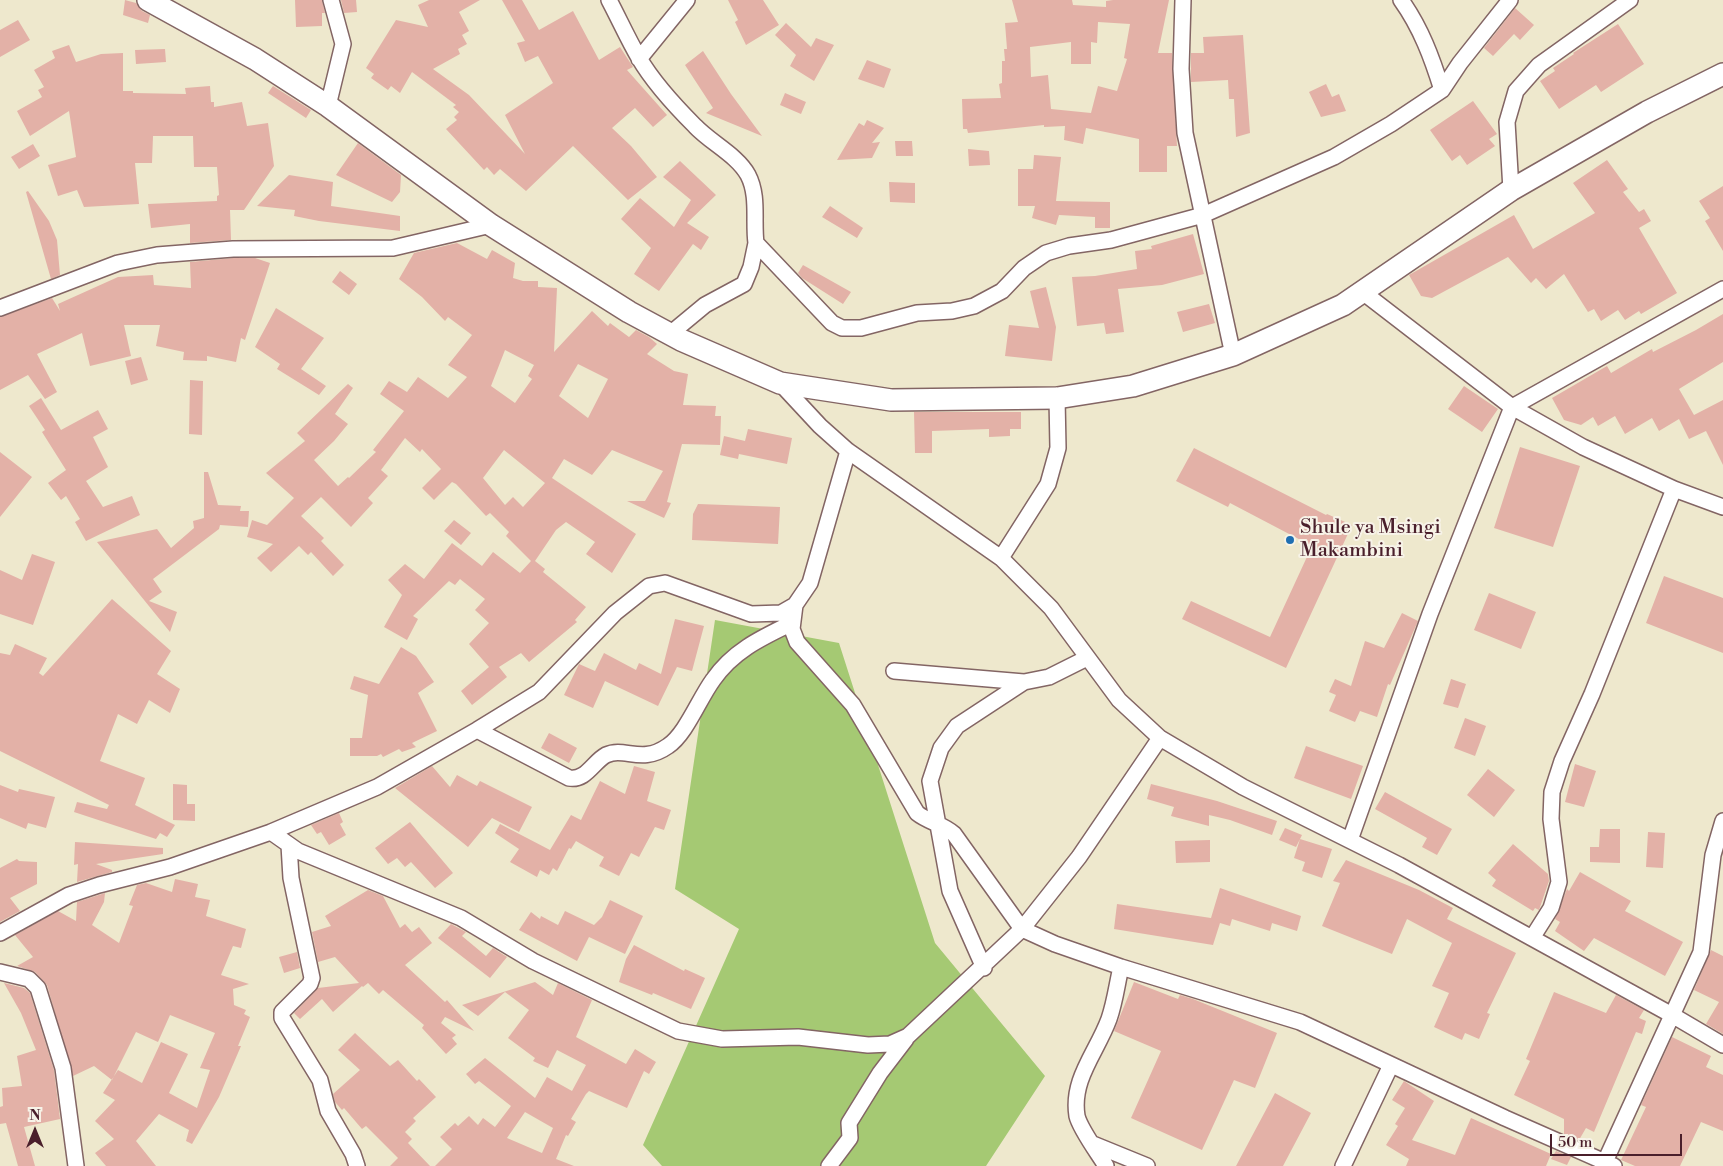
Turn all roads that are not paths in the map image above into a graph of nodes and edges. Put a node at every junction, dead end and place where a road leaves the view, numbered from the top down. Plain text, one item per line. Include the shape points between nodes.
1 (331, 0) edge
2 (609, 0) edge
3 (687, 0) edge
4 (1183, 0) edge
5 (1401, 0) edge
6 (1510, 0) edge
7 (1630, 0) edge
8 (161, 3) edge
9 (640, 59) junction
10 (1723, 74) edge
11 (1442, 90) junction
12 (328, 106) junction
13 (1511, 190) junction
14 (1203, 215) junction
15 (491, 225) junction
16 (756, 243) junction
17 (1723, 288) edge
18 (1364, 293) junction
19 (0, 308) edge
20 (670, 334) junction
21 (1233, 355) junction
22 (780, 383) junction
23 (1057, 398) junction
24 (1512, 407) junction
25 (848, 451) junction
26 (1674, 490) junction
27 (1723, 507) edge
28 (1001, 558) junction
29 (795, 605) junction
30 (792, 623) junction
31 (1087, 658) junction
32 (894, 671) dead end
33 (1024, 682) junction
34 (477, 730) junction
35 (1160, 738) junction
36 (1723, 821) edge
37 (940, 825) junction
38 (271, 832) junction
39 (1350, 840) junction
40 (289, 845) junction
41 (1718, 853) edge
42 (1022, 929) junction
43 (0, 933) edge
44 (1532, 938) junction
45 (1122, 966) junction
46 (984, 968) junction
47 (0, 972) edge
48 (1672, 1014) junction
49 (908, 1036) junction
50 (1723, 1045) edge
51 (1391, 1064) junction
52 (1092, 1144) junction
53 (1607, 1164) edge
54 (76, 1166) edge
55 (358, 1166) edge
56 (829, 1166) edge
57 (1106, 1166) edge
58 (1147, 1166) edge
59 (1344, 1166) edge

1 - 12 street via 343,44
2 - 9 street
3 - 9 street
4 - 14 street via 1181,69 1185,133
5 - 11 street via 1430,50
6 - 11 street
7 - 13 street via 1540,65 1516,91 1507,122
8 - 12 street
9 - 16 street via 695,127 741,166 748,176 756,215
10 - 13 street via 1647,112
11 - 14 street via 1334,157
12 - 15 street
13 - 18 street
14 - 16 street via 1111,240 1046,253 1024,268 1002,291 974,306 952,311 917,312 852,329 832,323
14 - 21 street
15 - 19 street via 393,248 233,249 157,255 118,263
15 - 20 street
16 - 20 street via 752,267 744,284 705,305
17 - 24 street
18 - 21 street via 1343,306
18 - 24 street
20 - 22 street
21 - 23 street via 1133,386
22 - 23 street via 891,400
22 - 25 street
23 - 28 street via 1058,448 1048,484
24 - 26 street via 1583,447
24 - 39 street via 1430,614
25 - 28 street
25 - 29 street via 810,583
26 - 27 street
26 - 44 street via 1552,792 1551,819 1559,882 1551,908
28 - 31 street via 1051,608
29 - 30 street
29 - 34 street via 781,613 752,614 666,583 649,586 615,613 538,692
30 - 34 street via 738,652 713,679 675,740 661,750 641,756 612,753 581,778 569,778
30 - 37 street via 797,642 853,705 917,813
31 - 33 street via 1049,677
31 - 35 street via 1119,700
32 - 33 street
33 - 37 street via 957,726 941,748 930,781
34 - 38 street via 377,787
35 - 39 street via 1243,787
35 - 42 street via 1079,857
36 - 41 street
37 - 42 street via 954,834
37 - 46 street via 952,898
38 - 40 street
38 - 43 street via 152,873 79,891
39 - 44 street
40 - 49 street via 461,918 533,961 678,1031 722,1039 798,1038 868,1045 890,1044
40 - 55 street via 291,878 312,978 282,1012 282,1018 320,1080 328,1111
41 - 48 street via 1701,952
42 - 45 street via 1055,944
42 - 46 street
44 - 48 street
45 - 51 street via 1300,1022
45 - 52 street via 1110,1017 1098,1048 1079,1079 1076,1097 1078,1118
46 - 49 street
47 - 54 street via 29,979 38,988 63,1068
48 - 50 street
48 - 53 street
49 - 56 street via 880,1073 850,1124 850,1138
51 - 53 street
51 - 59 street
52 - 57 street
52 - 58 street

